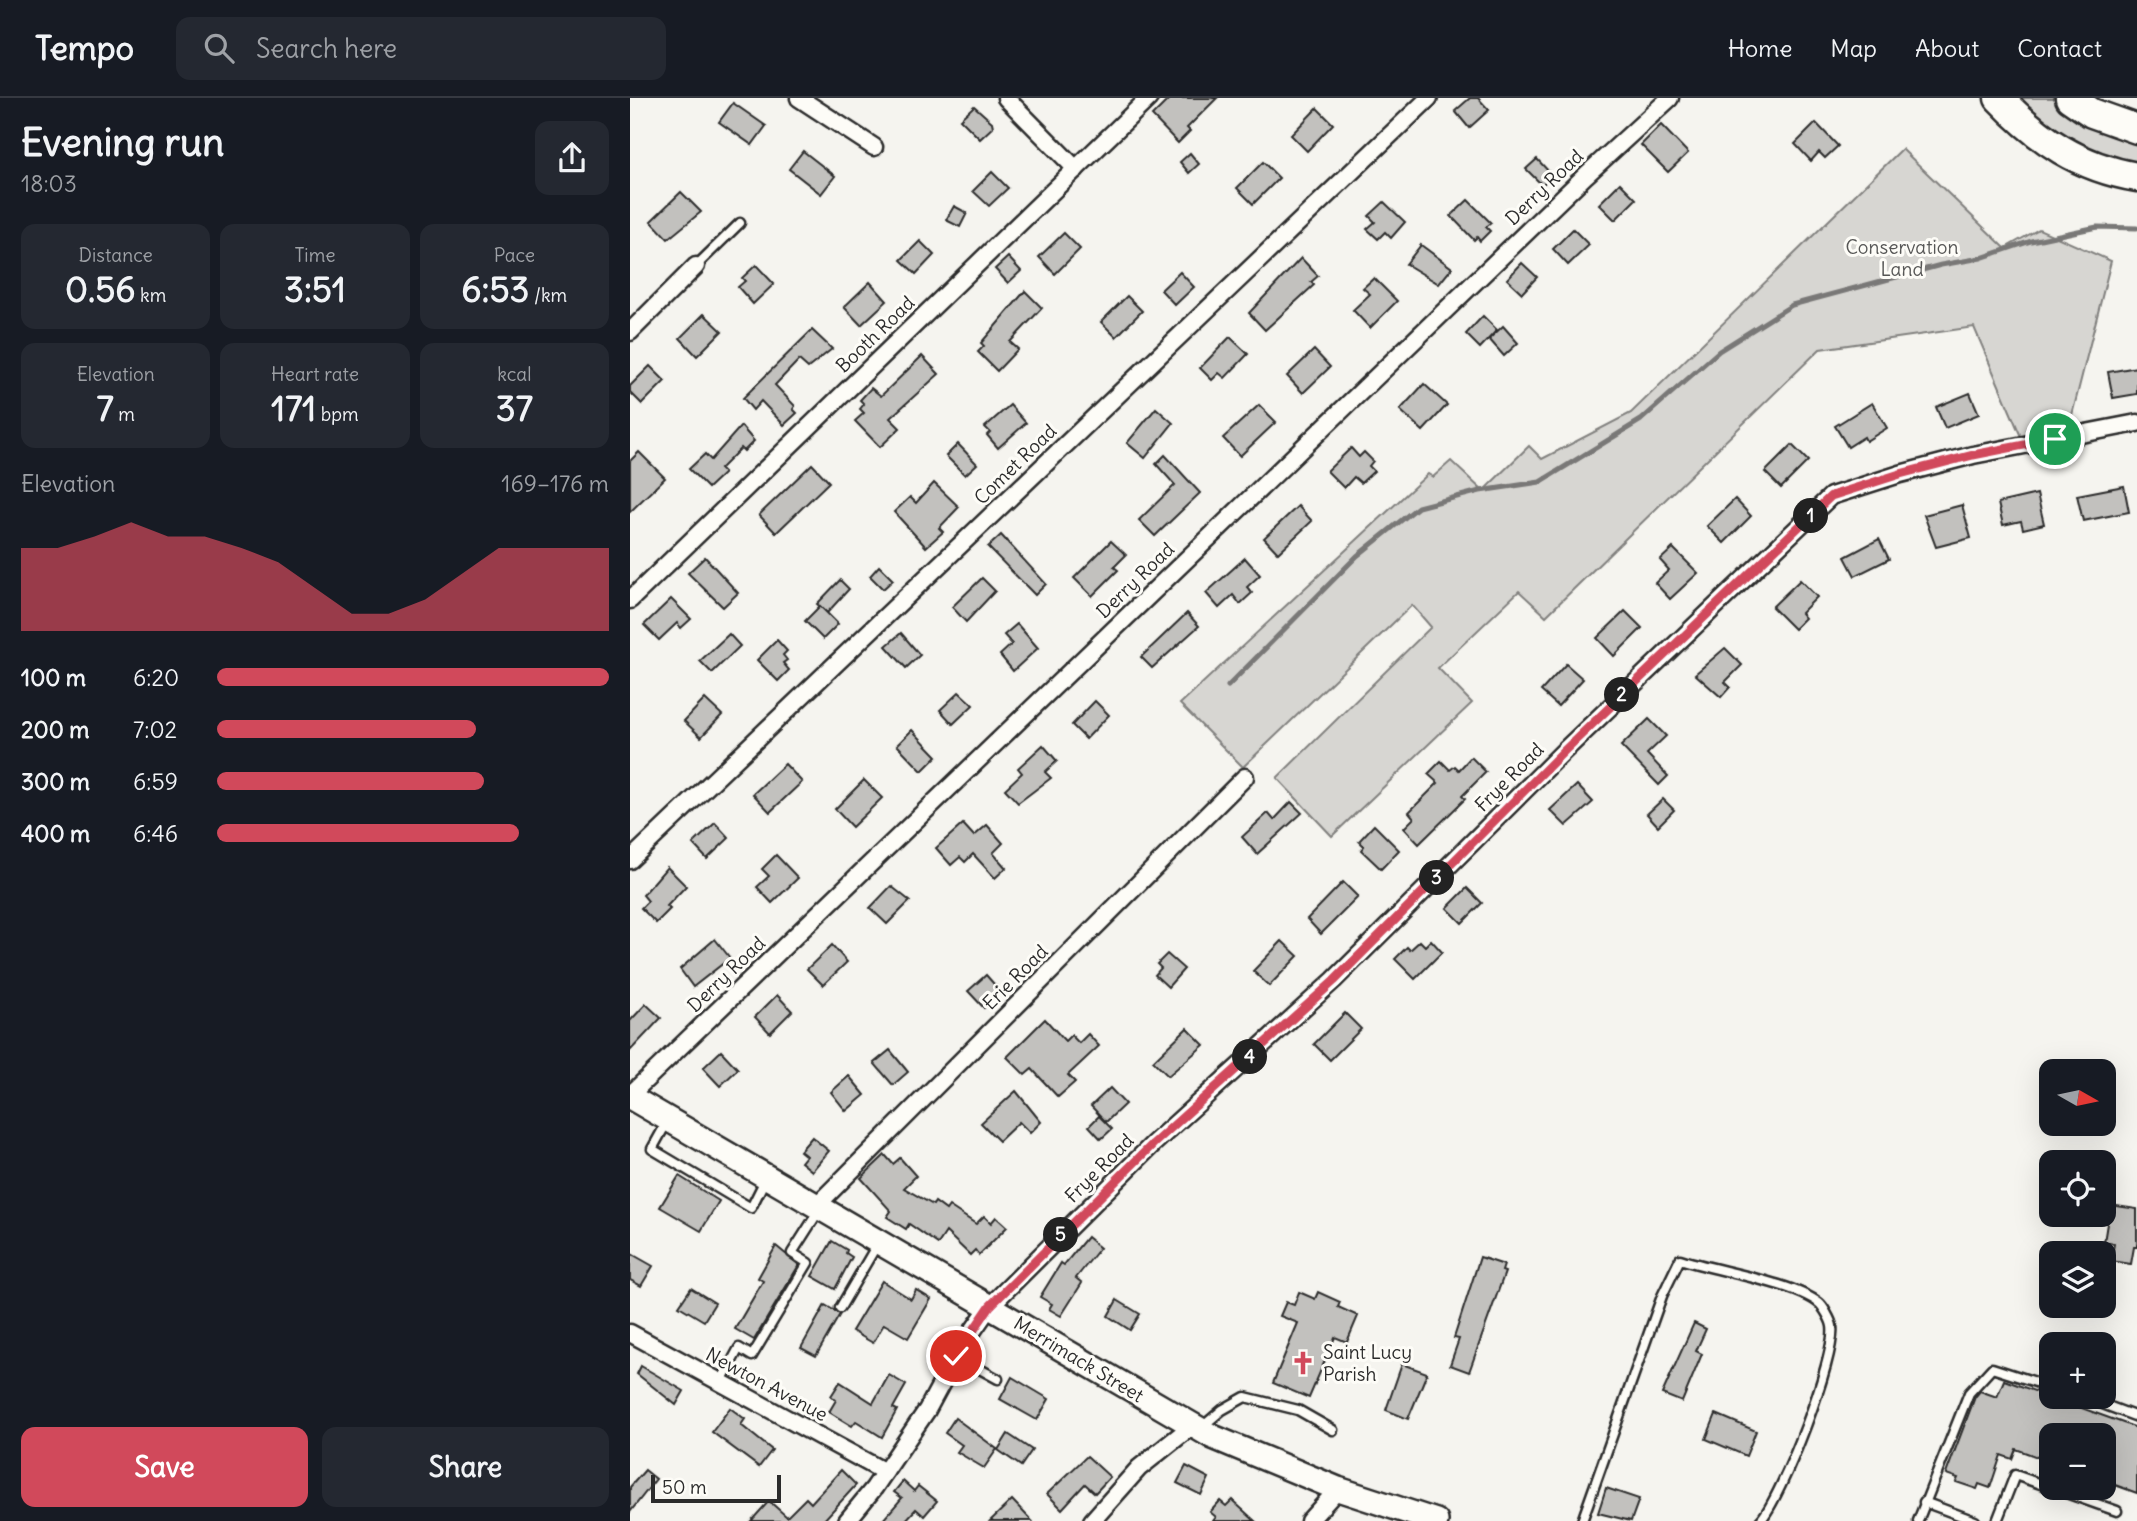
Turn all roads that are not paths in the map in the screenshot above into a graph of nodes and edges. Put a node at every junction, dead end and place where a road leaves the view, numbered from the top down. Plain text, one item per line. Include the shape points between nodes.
1 (799, 98) edge
2 (1006, 98) edge
3 (1149, 98) edge
4 (1429, 98) edge
5 (1671, 98) edge
6 (1999, 98) edge
7 (2070, 98) edge
8 (2137, 129) edge
9 (874, 147) dead end
10 (1076, 169) junction
11 (2137, 177) edge
12 (740, 223) dead end
13 (696, 266) joint
14 (630, 332) edge
15 (2137, 423) edge
16 (630, 600) edge
17 (1245, 777) dead end
18 (630, 860) edge
19 (630, 1096) edge
20 (668, 1120) junction
21 (766, 1178) junction
22 (817, 1208) junction
23 (878, 1243) junction
24 (990, 1306) junction
25 (840, 1308) dead end
26 (630, 1333) edge
27 (956, 1356) junction
28 (998, 1379) dead end
29 (720, 1383) junction
30 (2039, 1383) edge
31 (2116, 1409) edge
32 (2137, 1417) edge
33 (1196, 1427) junction
34 (1333, 1430) dead end
35 (885, 1472) junction
36 (1338, 1489) junction
37 (1924, 1502) junction
38 (2117, 1511) dead end
39 (847, 1521) edge
40 (1093, 1521) edge
41 (1309, 1521) edge
42 (1436, 1521) edge
43 (1582, 1521) edge
44 (1760, 1521) edge
45 (1918, 1521) edge
46 (1975, 1521) edge
47 (1997, 1521) edge

1 - 9 street
2 - 10 street
3 - 10 street, Booth Road
4 - 18 street, Comet Road
5 - 19 street, Derry Road
6 - 11 highway via 2054,148 2082,162
7 - 8 highway via 2092,113
10 - 16 street, Booth Road
12 - 13 lane
13 - 14 street
15 - 24 street, Frye Road via 1973,455 1831,496 1565,750 1334,981 1153,1144
17 - 22 street, Erie Road
19 - 20 main road, Merrimack Street
20 - 21 main road, Merrimack Street
20 - 21 lane via 652,1149 751,1208
21 - 22 main road, Merrimack Street
22 - 23 main road, Merrimack Street
22 - 29 lane via 792,1253 808,1263 752,1356 739,1348
23 - 24 main road, Merrimack Street
23 - 25 lane
24 - 27 street, Frye Road
24 - 33 main road, Merrimack Street
26 - 29 street, Newton Avenue
27 - 28 lane
27 - 35 street, Frye Road
29 - 35 street, Newton Avenue
30 - 37 lane via 1992,1368 1969,1393
31 - 32 lane
33 - 34 lane via 1245,1397 1298,1410
33 - 36 main road, Merrimack Street
33 - 40 street via 1139,1468
35 - 39 street, Frye Road
36 - 41 street
36 - 42 main road, Merrimack Street
37 - 45 lane
37 - 46 lane
38 - 47 lane via 2015,1475
43 - 44 lane via 1662,1296 1680,1259 1820,1303 1832,1326 1827,1361 1792,1461 1771,1510

